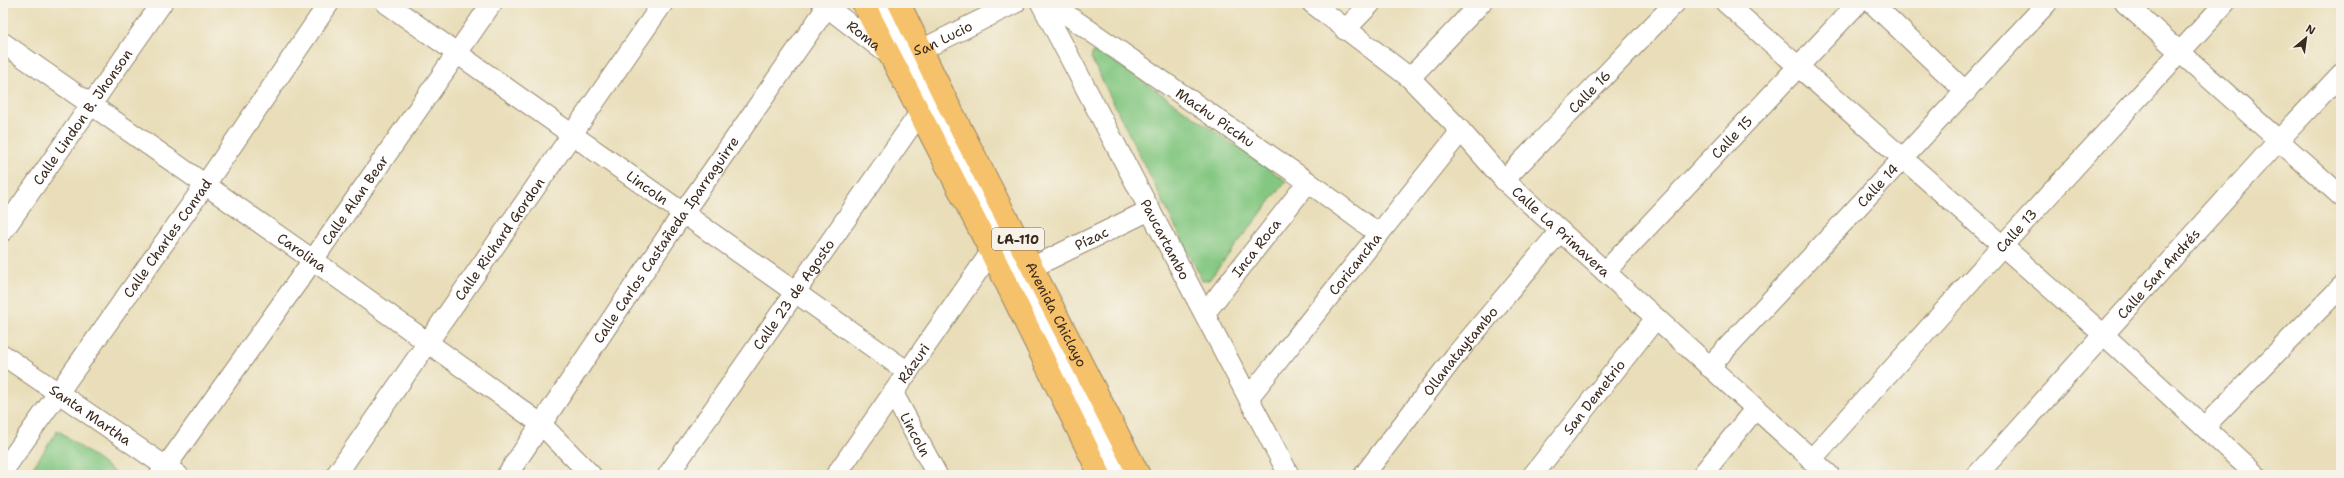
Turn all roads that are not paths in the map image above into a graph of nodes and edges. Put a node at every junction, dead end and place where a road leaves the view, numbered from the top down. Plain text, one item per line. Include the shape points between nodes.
1 (162, 3) edge
2 (329, 3) edge
3 (386, 3) edge
4 (492, 3) edge
5 (663, 3) edge
6 (863, 3) edge
7 (880, 3) edge
8 (899, 3) edge
9 (1015, 3) edge
10 (1041, 3) edge
11 (1050, 3) edge
12 (1312, 3) edge
13 (1371, 3) edge
14 (1481, 3) edge
15 (1675, 3) edge
16 (1726, 3) edge
17 (1858, 3) edge
18 (1872, 3) edge
19 (2047, 3) edge
20 (2124, 3) edge
21 (2224, 3) edge
22 (824, 5) edge
23 (1345, 30) junction
24 (3, 42) edge
25 (906, 51) junction
26 (2179, 52) junction
27 (457, 53) junction
28 (1799, 67) junction
29 (2341, 74) edge
30 (1410, 78) junction
31 (1966, 92) junction
32 (92, 106) junction
33 (919, 114) junction
34 (1461, 131) junction
35 (572, 135) junction
36 (2279, 140) junction
37 (1904, 159) junction
38 (1504, 180) junction
39 (1308, 182) junction
40 (205, 185) junction
41 (2341, 196) edge
42 (1150, 210) junction
43 (683, 213) junction
44 (3, 231) edge
45 (1560, 231) junction
46 (1379, 234) junction
47 (2003, 245) junction
48 (991, 252) junction
49 (313, 260) junction
50 (1033, 268) junction
51 (1605, 272) junction
52 (2341, 287) edge
53 (795, 292) junction
54 (1205, 313) junction
55 (1656, 318) junction
56 (2104, 335) junction
57 (428, 343) junction
58 (3, 355) edge
59 (1709, 367) junction
60 (908, 372) junction
61 (893, 393) junction
62 (58, 394) junction
63 (1249, 397) junction
64 (1755, 409) junction
65 (541, 424) junction
66 (2204, 427) junction
67 (1811, 460) junction
68 (3, 471) edge
69 (168, 472) edge
70 (336, 475) edge
71 (507, 475) edge
72 (591, 475) edge
73 (668, 475) edge
74 (836, 475) edge
75 (937, 475) edge
76 (1100, 475) edge
77 (1118, 475) edge
78 (1139, 475) edge
79 (1289, 475) edge
80 (1364, 475) edge
81 (1533, 475) edge
82 (1702, 475) edge
83 (1828, 475) edge
84 (1977, 475) edge
85 (2256, 475) edge

1 - 32 street, Calle Lindon B. Jhonson
2 - 40 street, Calle Charles Conrad
3 - 27 street, Lincoln
4 - 27 street, Calle Alan Bear
5 - 35 street, Calle Richard Gordon
6 - 25 main road, Avenida Chiclayo / LA-110
7 - 25 street, Avenida Chiclayo
8 - 25 main road, Avenida Chiclayo / LA-110
9 - 25 street, San Lucio
10 - 42 street, Paucartambo
11 - 39 street, Machu Picchu
12 - 23 street, Calle La Primavera
13 - 23 street
14 - 30 street
15 - 38 street, Calle 16
16 - 28 street
17 - 28 street, Calle 15
18 - 31 street
19 - 31 street, Calle 14
20 - 26 street
21 - 26 street, Calle 13
22 - 25 street, Roma
22 - 43 street, Calle Carlos Castañeda Iparraguirre
23 - 30 street, Calle La Primavera
24 - 32 street, Carolina
25 - 33 main road, Avenida Chiclayo / LA-110
25 - 50 main road, Avenida Chiclayo / LA-110 via 947,102
25 - 77 street, Avenida Chiclayo
26 - 36 street
26 - 47 street, Calle 13
27 - 35 street, Lincoln
27 - 49 street, Calle Alan Bear
28 - 37 street
28 - 51 street, Calle 15
29 - 36 street, Calle San Andrés
30 - 34 street, Calle La Primavera
31 - 37 street, Calle 14
32 - 40 street, Carolina
32 - 44 street, Calle Lindon B. Jhonson
33 - 48 main road, Avenida Chiclayo / LA-110
33 - 53 street, Calle 23 de Agosto
34 - 38 street, Calle La Primavera
34 - 46 street, Coricancha
35 - 43 street, Lincoln
35 - 57 street, Calle Richard Gordon
36 - 41 street
36 - 56 street, Calle San Andrés
37 - 47 street
37 - 59 street, Calle 14
38 - 45 street, Calle La Primavera
39 - 46 street, Machu Picchu
39 - 54 street, Inca Roca
40 - 49 street, Carolina
40 - 62 street, Calle Charles Conrad
42 - 50 street, Pízac
42 - 54 street, Paucartambo
43 - 53 street, Lincoln
43 - 65 street, Calle Carlos Castañeda Iparraguirre
45 - 51 street, Calle La Primavera
45 - 80 street, Ollanataytambo via 1455,356
46 - 63 street, Coricancha
47 - 56 street
47 - 67 street, Calle 13
48 - 60 street, Rázuri
48 - 76 main road, Avenida Chiclayo / LA-110
49 - 57 street, Carolina
49 - 69 street, Calle Alan Bear
50 - 78 main road, Avenida Chiclayo / LA-110
51 - 55 street, Calle La Primavera
52 - 66 street
53 - 60 street, Lincoln
53 - 73 street, Calle 23 de Agosto
54 - 63 street, Paucartambo
55 - 59 street, Calle La Primavera
55 - 81 street, San Demetrio
56 - 66 street
56 - 84 street, Calle San Andrés
57 - 65 street, Carolina
57 - 70 street, Calle Richard Gordon
58 - 62 street, Santa Martha
59 - 64 street, Calle La Primavera
60 - 61 street, Rázuri
61 - 74 street, Rázuri
61 - 75 street, Lincoln
62 - 68 street, Calle Charles Conrad
62 - 69 street, Santa Martha
63 - 79 street, Paucartambo
64 - 67 street, Calle La Primavera
64 - 82 street
65 - 71 street, Calle Carlos Castañeda Iparraguirre
65 - 72 street, Carolina
66 - 85 street
67 - 83 street, Calle La Primavera

